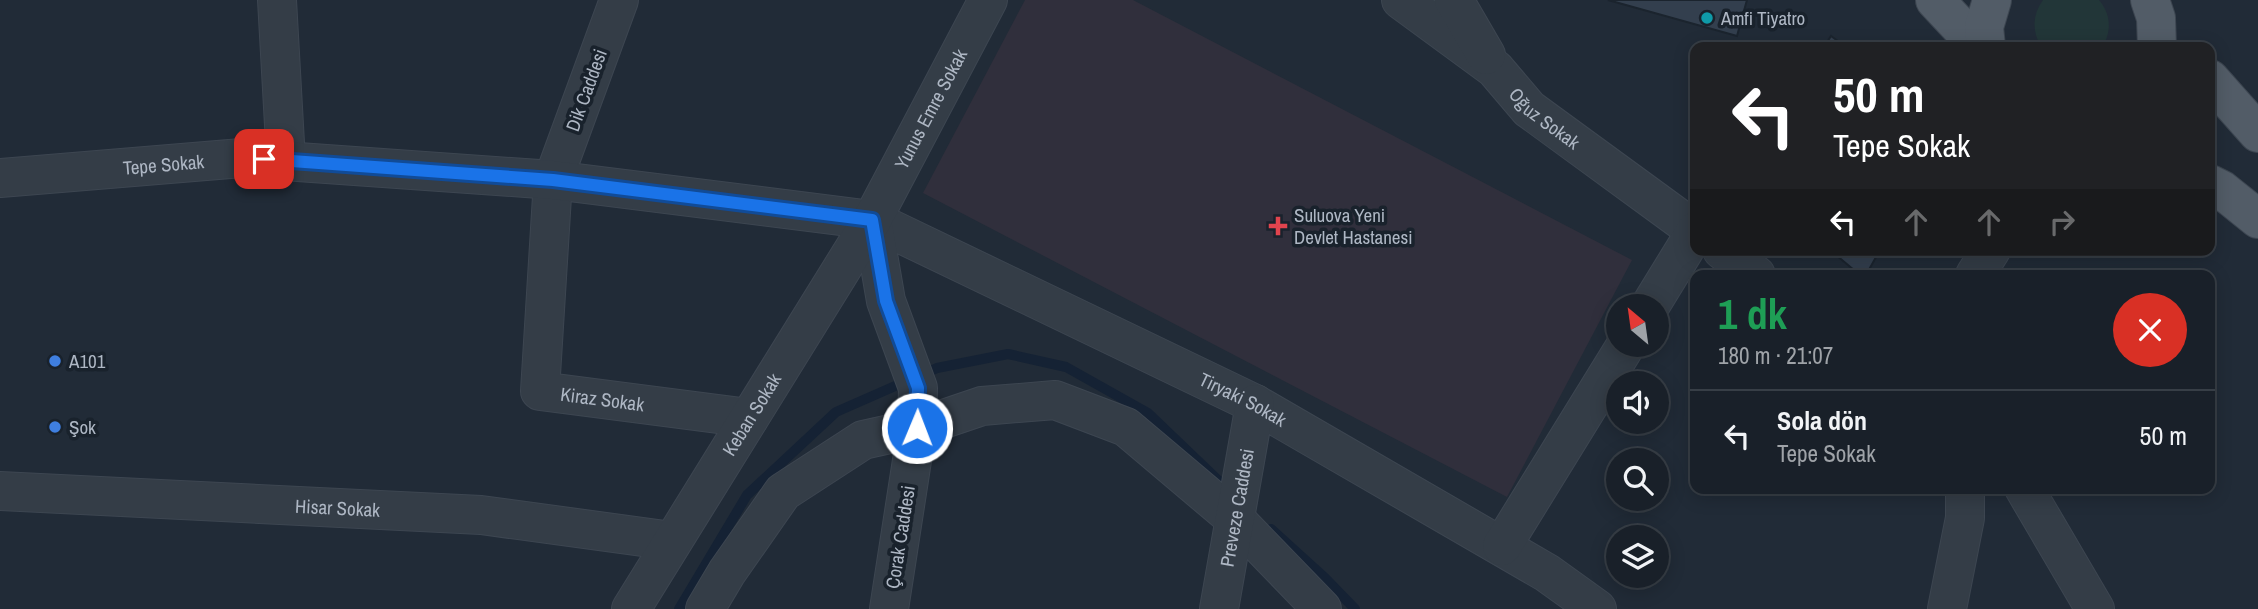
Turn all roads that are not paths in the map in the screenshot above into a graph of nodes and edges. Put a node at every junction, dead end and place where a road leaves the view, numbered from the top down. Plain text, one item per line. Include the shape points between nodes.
1 (277, 0) edge
2 (619, 0) edge
3 (988, 0) edge
4 (1401, 0) edge
5 (1454, 0) edge
6 (1935, 0) edge
7 (1992, 0) edge
8 (2156, 16) edge
9 (1974, 42) edge
10 (1986, 42) edge
11 (2178, 42) edge
12 (1494, 69) junction
13 (2215, 85) edge
14 (2258, 133) edge
15 (286, 161) junction
16 (0, 178) edge
17 (553, 180) junction
18 (2215, 186) edge
19 (2258, 219) edge
20 (872, 220) junction
21 (1690, 227) edge
22 (1690, 241) edge
23 (1730, 256) edge
24 (1749, 270) edge
25 (1657, 294) edge
26 (1619, 357) edge
27 (1255, 404) junction
28 (749, 418) junction
29 (917, 428) junction
30 (0, 491) edge
31 (1965, 494) edge
32 (2028, 494) edge
33 (1235, 519) junction
34 (672, 541) junction
35 (1502, 547) junction
36 (631, 609) edge
37 (705, 609) edge
38 (888, 609) edge
39 (1219, 609) edge
40 (1322, 609) edge
41 (1597, 609) edge
42 (1947, 609) edge
43 (2095, 609) edge

1 - 15 street
2 - 17 street, Dik Caddesi
3 - 20 street, Yunus Emre Sokak
4 - 12 street, Oğuz Sokak
5 - 12 street
6 - 9 main road
7 - 10 main road via 1984,27
8 - 11 main road
12 - 21 street, Oğuz Sokak via 1529,109
13 - 14 main road
15 - 16 street, Tepe Sokak via 242,158
15 - 17 street, Tepe Sokak
17 - 20 street, Tepe Sokak
17 - 28 street, Kiraz Sokak via 540,391
18 - 19 main road
20 - 27 street, Tiryaki Sokak
20 - 28 street, Keban Sokak
20 - 29 street, Çorak Caddesi via 886,301 918,388
22 - 25 street
23 - 24 street
26 - 35 street
27 - 33 street, Preveze Caddesi
27 - 35 street, Tiryaki Sokak
28 - 34 street, Keban Sokak
29 - 33 street via 982,406 1055,400 1126,427
29 - 37 street via 863,440 783,492
29 - 38 street, Çorak Caddesi
30 - 34 street, Hisar Sokak via 481,514
31 - 42 street via 1965,518
32 - 43 street
33 - 39 street, Preveze Caddesi
33 - 40 street
34 - 36 street, Keban Sokak
35 - 41 street, Tiryaki Sokak

